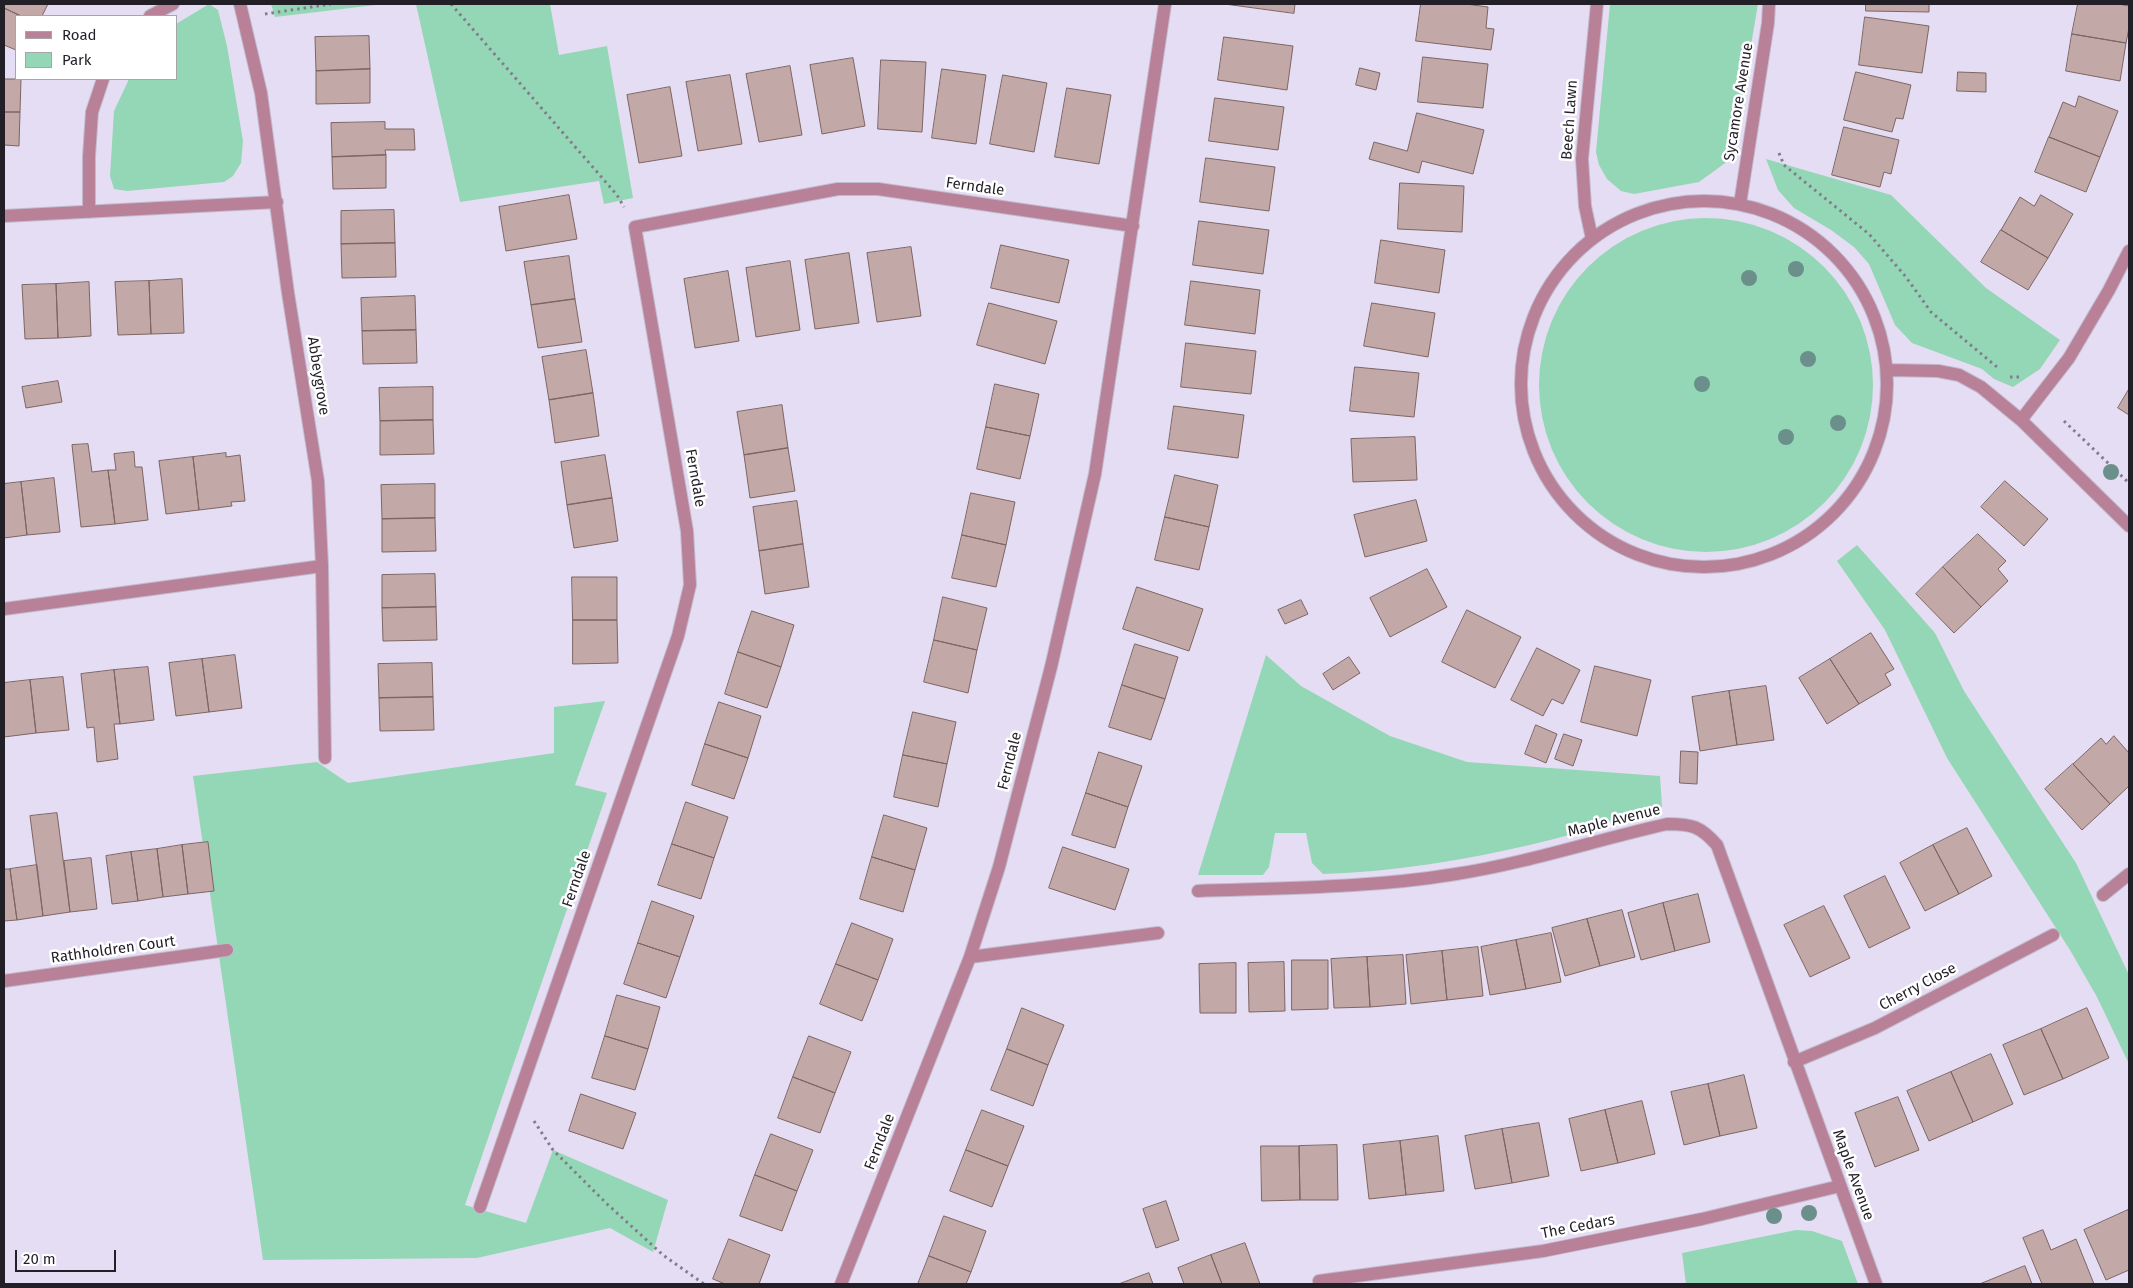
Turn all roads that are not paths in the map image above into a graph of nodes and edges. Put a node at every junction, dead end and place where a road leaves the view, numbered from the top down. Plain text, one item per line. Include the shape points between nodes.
1 (173, 4) edge
2 (240, 4) edge
3 (1165, 4) edge
4 (1596, 4) edge
5 (1770, 4) edge
6 (152, 15) edge
7 (103, 80) edge
8 (277, 202) junction
9 (1740, 204) junction
10 (88, 212) junction
11 (4, 216) edge
12 (1133, 226) junction
13 (1592, 239) junction
14 (2129, 251) edge
15 (1888, 370) junction
16 (2021, 420) junction
17 (2129, 526) edge
18 (322, 566) junction
19 (4, 609) edge
20 (325, 758) dead end
21 (2129, 874) edge
22 (1198, 891) dead end
23 (2103, 895) dead end
24 (1158, 932) dead end
25 (2053, 935) dead end
26 (227, 950) dead end
27 (970, 957) junction
28 (4, 981) edge
29 (1794, 1062) junction
30 (1840, 1186) junction
31 (480, 1207) dead end
32 (1319, 1281) dead end
33 (841, 1284) edge
34 (1876, 1284) edge

1 - 6 street
2 - 8 street, Abbeygrove via 261,93
3 - 12 street, Ferndale
4 - 13 street, Beech Lawn via 1582,159 1585,206
5 - 9 street, Sycamore Avenue
7 - 10 street via 92,112
8 - 10 street
8 - 18 street, Abbeygrove via 318,481
9 - 13 street via 1671,204 1631,216
9 - 15 street via 1779,217 1825,246 1855,278 1874,314
10 - 11 street
12 - 27 street, Ferndale via 1095,474 1051,666 1004,848
12 - 31 street, Ferndale via 878,189 838,189 635,227 687,531 690,585 678,636
13 - 15 street via 1561,269 1533,315 1520,373 1523,420 1541,471 1567,508 1597,534 1636,556 1683,567 1730,566 1768,557 1809,535 1843,505 1870,464 1884,425
14 - 16 street via 2110,290 2069,358
15 - 16 street via 1923,369 1959,375 1981,387
16 - 17 street
18 - 19 street
18 - 20 street, Abbeygrove
21 - 23 street
22 - 29 street, Maple Avenue via 1376,884 1456,874 1667,824 1688,824 1704,831 1717,845
24 - 27 street
25 - 29 street, Cherry Close via 1876,1028
26 - 28 street, Rathholdren Court
27 - 33 street, Ferndale
29 - 30 street, Maple Avenue
30 - 32 street, The Cedars via 1702,1219 1543,1251
30 - 34 street, Maple Avenue

